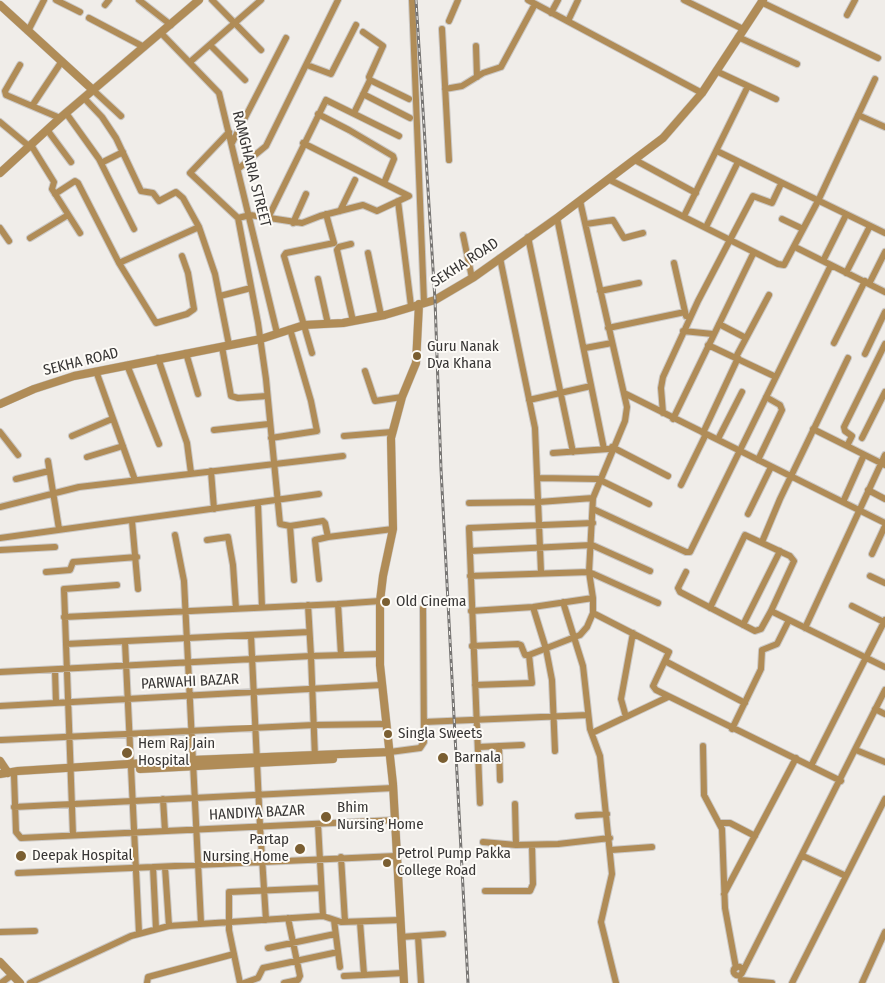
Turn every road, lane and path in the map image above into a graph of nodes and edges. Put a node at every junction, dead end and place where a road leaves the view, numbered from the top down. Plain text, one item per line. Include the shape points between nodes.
1 (44, 0) edge
2 (56, 0) edge
3 (139, 0) edge
4 (199, 0) edge
5 (212, 0) edge
6 (261, 0) edge
7 (338, 0) edge
8 (412, 0) edge
9 (458, 0) edge
10 (528, 0) edge
11 (558, 0) edge
12 (578, 0) edge
13 (684, 0) edge
14 (855, 0) edge
15 (762, 1) edge
16 (535, 4) junction
17 (0, 5) edge
18 (80, 12) dead end
19 (551, 13) junction
20 (847, 15) dead end
21 (89, 18) dead end
22 (449, 21) dead end
23 (568, 21) junction
24 (235, 23) junction
25 (170, 25) junction
26 (356, 25) dead end
27 (442, 29) dead end
28 (743, 29) junction
29 (28, 31) junction
30 (363, 32) dead end
31 (161, 33) junction
32 (738, 37) junction
33 (286, 38) dead end
34 (210, 45) junction
35 (476, 46) dead end
36 (144, 47) junction
37 (261, 50) dead end
38 (878, 58) dead end
39 (62, 61) junction
40 (190, 62) junction
41 (20, 64) dead end
42 (797, 64) dead end
43 (307, 65) junction
44 (716, 71) junction
45 (477, 77) junction
46 (245, 80) dead end
47 (370, 80) junction
48 (874, 80) dead end
49 (748, 86) junction
50 (445, 89) junction
51 (93, 90) junction
52 (702, 93) junction
53 (363, 94) junction
54 (84, 98) junction
55 (409, 99) dead end
56 (776, 99) dead end
57 (32, 106) junction
58 (354, 113) junction
59 (318, 114) junction
60 (858, 115) junction
61 (63, 116) junction
62 (121, 116) dead end
63 (410, 118) dead end
64 (0, 122) edge
65 (885, 127) edge
66 (48, 131) junction
67 (229, 132) junction
68 (399, 136) dead end
69 (232, 143) junction
70 (303, 144) junction
71 (30, 146) junction
72 (717, 151) junction
73 (123, 152) junction
74 (449, 160) dead end
75 (636, 160) junction
76 (71, 162) dead end
77 (738, 162) junction
78 (101, 163) junction
79 (238, 169) junction
80 (0, 173) edge
81 (355, 180) dead end
82 (610, 180) junction
83 (384, 183) junction
84 (781, 184) junction
85 (420, 193) junction
86 (696, 193) junction
87 (55, 194) junction
88 (306, 194) dead end
89 (409, 196) junction
90 (398, 201) junction
91 (580, 201) junction
92 (818, 201) junction
93 (340, 211) junction
94 (326, 214) junction
95 (68, 215) junction
96 (250, 215) junction
97 (846, 215) junction
98 (684, 216) junction
99 (238, 218) junction
100 (268, 218) junction
101 (557, 218) junction
102 (782, 219) dead end
103 (293, 223) junction
104 (586, 224) junction
105 (870, 226) junction
106 (198, 227) junction
107 (706, 227) junction
108 (0, 228) edge
109 (134, 229) dead end
110 (803, 229) junction
111 (80, 233) dead end
112 (643, 233) dead end
113 (885, 233) edge
114 (462, 235) dead end
115 (528, 237) junction
116 (30, 238) dead end
117 (732, 239) junction
118 (9, 241) dead end
119 (351, 244) dead end
120 (795, 247) junction
121 (754, 252) junction
122 (885, 252) edge
123 (368, 253) dead end
124 (182, 256) dead end
125 (500, 258) junction
126 (823, 261) junction
127 (119, 263) junction
128 (674, 263) dead end
129 (831, 266) junction
130 (846, 273) junction
131 (472, 278) junction
132 (318, 279) dead end
133 (639, 283) dead end
134 (867, 283) junction
135 (251, 288) junction
136 (600, 291) junction
137 (885, 292) edge
138 (769, 295) dead end
139 (220, 296) junction
140 (418, 304) junction
141 (685, 312) junction
142 (885, 312) edge
143 (381, 315) junction
144 (353, 321) junction
145 (688, 322) junction
146 (328, 324) junction
147 (719, 324) junction
148 (304, 325) junction
149 (608, 328) junction
150 (290, 330) junction
151 (683, 331) junction
152 (277, 333) junction
153 (713, 334) junction
154 (746, 338) junction
155 (260, 339) junction
156 (612, 343) junction
157 (834, 343) dead end
158 (885, 344) edge
159 (708, 345) junction
160 (226, 346) junction
161 (585, 348) junction
162 (186, 353) junction
163 (312, 353) dead end
164 (865, 354) dead end
165 (158, 358) junction
166 (737, 358) junction
167 (848, 358) dead end
168 (126, 364) junction
169 (96, 371) junction
170 (365, 371) dead end
171 (776, 377) junction
172 (591, 386) junction
173 (742, 392) dead end
174 (885, 392) edge
175 (560, 393) junction
176 (624, 393) junction
177 (198, 394) dead end
178 (267, 396) junction
179 (402, 397) junction
180 (766, 398) junction
181 (529, 400) junction
182 (0, 404) edge
183 (663, 413) junction
184 (112, 419) junction
185 (673, 419) junction
186 (270, 424) junction
187 (813, 429) junction
188 (214, 430) dead end
189 (0, 432) edge
190 (392, 432) junction
191 (705, 433) junction
192 (72, 436) dead end
193 (344, 436) dead end
194 (271, 438) junction
195 (862, 438) dead end
196 (718, 440) junction
197 (159, 444) dead end
198 (124, 446) junction
199 (847, 446) junction
200 (609, 449) junction
201 (740, 451) junction
202 (573, 452) junction
203 (553, 453) dead end
204 (885, 454) edge
205 (18, 455) dead end
206 (864, 455) junction
207 (343, 456) dead end
208 (87, 457) dead end
209 (758, 460) junction
210 (48, 462) dead end
211 (274, 464) junction
212 (883, 464) edge
213 (771, 467) junction
214 (49, 471) junction
215 (210, 471) junction
216 (191, 473) junction
217 (668, 476) dead end
218 (791, 477) junction
219 (538, 478) junction
220 (16, 479) dead end
221 (598, 479) junction
222 (135, 480) junction
223 (681, 485) dead end
224 (868, 490) junction
225 (52, 493) junction
226 (319, 494) dead end
227 (592, 498) junction
228 (885, 499) edge
229 (277, 500) junction
230 (539, 502) junction
231 (843, 502) junction
232 (469, 503) dead end
233 (258, 504) junction
234 (649, 504) dead end
235 (0, 506) edge
236 (214, 509) junction
237 (593, 509) junction
238 (858, 510) junction
239 (748, 514) dead end
240 (132, 521) junction
241 (593, 522) junction
242 (885, 524) edge
243 (539, 525) junction
244 (290, 526) junction
245 (59, 529) junction
246 (394, 529) junction
247 (175, 535) dead end
248 (328, 537) junction
249 (0, 538) edge
250 (207, 540) dead end
251 (762, 542) junction
252 (592, 545) junction
253 (55, 547) dead end
254 (540, 548) junction
255 (0, 550) edge
256 (470, 551) junction
257 (780, 551) junction
258 (872, 554) dead end
259 (136, 557) junction
260 (650, 571) dead end
261 (46, 572) dead end
262 (541, 572) junction
263 (589, 572) junction
264 (686, 572) dead end
265 (470, 576) junction
266 (870, 576) dead end
267 (319, 579) dead end
268 (294, 580) dead end
269 (885, 583) edge
270 (117, 585) dead end
271 (138, 589) dead end
272 (593, 598) junction
273 (380, 601) junction
274 (563, 602) junction
275 (658, 603) dead end
276 (338, 604) junction
277 (308, 605) junction
278 (852, 606) dead end
279 (533, 607) junction
280 (262, 608) junction
281 (423, 608) dead end
282 (710, 608) junction
283 (236, 609) junction
284 (185, 611) junction
285 (471, 611) junction
286 (771, 611) junction
287 (593, 613) junction
288 (64, 617) junction
289 (789, 620) junction
290 (884, 621) edge
291 (743, 625) junction
292 (805, 628) junction
293 (309, 632) junction
294 (632, 633) junction
295 (251, 635) junction
296 (187, 637) junction
297 (575, 637) junction
298 (125, 642) junction
299 (66, 644) junction
300 (472, 646) junction
301 (546, 650) junction
302 (379, 654) junction
303 (341, 655) junction
304 (529, 655) junction
305 (311, 656) junction
306 (866, 657) junction
307 (252, 660) junction
308 (666, 661) junction
309 (188, 664) junction
310 (125, 667) junction
311 (885, 667) edge
312 (55, 670) junction
313 (68, 670) junction
314 (0, 672) edge
315 (381, 685) junction
316 (475, 685) junction
317 (312, 689) junction
318 (885, 690) edge
319 (254, 691) junction
320 (190, 695) junction
321 (668, 697) junction
322 (127, 698) junction
323 (68, 702) junction
324 (56, 703) junction
325 (745, 703) junction
326 (0, 706) edge
327 (875, 709) junction
328 (885, 714) edge
329 (588, 715) junction
330 (555, 717) junction
331 (626, 718) junction
332 (476, 720) junction
333 (424, 722) junction
334 (386, 724) junction
335 (314, 725) junction
336 (255, 728) junction
337 (732, 729) junction
338 (191, 730) junction
339 (128, 734) junction
340 (592, 734) junction
341 (70, 737) junction
342 (1, 740) edge
343 (522, 745) dead end
344 (499, 746) junction
345 (703, 746) dead end
346 (478, 747) junction
347 (856, 750) junction
348 (555, 751) dead end
349 (390, 754) junction
350 (315, 757) junction
351 (796, 758) junction
352 (258, 760) junction
353 (0, 761) edge
354 (885, 762) edge
355 (192, 763) junction
356 (811, 766) junction
357 (129, 767) junction
358 (71, 770) junction
359 (7, 774) edge
360 (500, 780) dead end
361 (840, 781) junction
362 (393, 788) junction
363 (259, 795) junction
364 (194, 798) junction
365 (885, 798) edge
366 (163, 799) junction
367 (131, 801) junction
368 (480, 803) dead end
369 (72, 804) junction
370 (515, 804) dead end
371 (14, 807) junction
372 (607, 814) junction
373 (578, 816) dead end
374 (395, 820) junction
375 (720, 823) junction
376 (318, 824) junction
377 (260, 826) junction
378 (195, 830) junction
379 (165, 832) junction
380 (133, 833) junction
381 (74, 835) junction
382 (755, 836) junction
383 (610, 838) junction
384 (483, 842) dead end
385 (516, 845) junction
386 (532, 845) junction
387 (652, 847) dead end
388 (611, 850) junction
389 (396, 856) junction
390 (803, 856) junction
391 (341, 857) junction
392 (320, 858) junction
393 (262, 861) junction
394 (198, 865) junction
395 (165, 867) junction
396 (154, 868) junction
397 (135, 869) junction
398 (18, 873) dead end
399 (846, 876) junction
400 (321, 888) junction
401 (264, 890) junction
402 (485, 892) dead end
403 (724, 895) junction
404 (323, 916) junction
405 (288, 918) junction
406 (266, 920) junction
407 (334, 920) junction
408 (400, 920) junction
409 (228, 922) junction
410 (345, 922) junction
411 (360, 922) junction
412 (201, 923) junction
413 (169, 926) junction
414 (156, 929) junction
415 (36, 931) dead end
416 (0, 932) edge
417 (885, 932) edge
418 (138, 933) junction
419 (335, 934) junction
420 (443, 934) dead end
421 (418, 936) junction
422 (401, 937) junction
423 (292, 944) junction
424 (268, 948) dead end
425 (338, 952) junction
426 (234, 954) junction
427 (297, 961) junction
428 (0, 962) edge
429 (340, 967) dead end
430 (403, 973) junction
431 (12, 975) junction
432 (364, 975) junction
433 (739, 975) edge
434 (344, 976) dead end
435 (1, 983) edge
436 (20, 983) edge
437 (30, 983) edge
438 (147, 983) edge
439 (240, 983) edge
440 (244, 983) edge
441 (284, 983) edge
442 (404, 983) edge
443 (420, 983) edge
444 (616, 983) edge
445 (732, 983) edge
446 (772, 983) edge
447 (792, 983) edge
448 (862, 983) edge

1 - 29 street
2 - 18 street
3 - 25 street
4 - 25 street
5 - 24 street
6 - 24 street
7 - 43 street
8 - 85 street
9 - 22 street
10 - 16 street
11 - 19 street
12 - 23 street
13 - 28 street
14 - 20 street
15 - 28 street, SEKHA ROAD
15 - 38 street
16 - 19 street
16 - 45 street via 503,65
17 - 29 street
19 - 23 street
21 - 36 street
23 - 52 street
24 - 34 street
24 - 37 street
25 - 31 street
26 - 43 street via 331,74
27 - 50 street
28 - 32 street, SEKHA ROAD
29 - 39 street
30 - 47 street via 383,47
31 - 36 street
31 - 40 street, RAMGHARIA STREET
32 - 42 street
32 - 44 street, SEKHA ROAD
33 - 69 street
34 - 40 street
34 - 46 street
35 - 45 street
36 - 51 street
39 - 51 street
39 - 57 street
40 - 67 street, RAMGHARIA STREET via 219,93
41 - 57 street via 5,94
43 - 79 street via 266,146
44 - 49 street
44 - 52 street, SEKHA ROAD
45 - 50 street via 462,86
47 - 53 street
47 - 55 street
48 - 60 street
49 - 56 street
49 - 72 street
50 - 74 street
51 - 54 street
51 - 62 street
52 - 75 street, SEKHA ROAD via 672,130
53 - 58 street
53 - 63 street
54 - 61 street
54 - 73 street via 108,125
57 - 61 street
58 - 59 street via 327,100
58 - 68 street
59 - 70 street
59 - 83 street via 393,156
60 - 65 street
60 - 92 street
61 - 66 street
61 - 78 street via 86,138
64 - 71 street
66 - 71 street
66 - 76 street
67 - 69 street, RAMGHARIA STREET
67 - 99 street via 190,173
69 - 79 street, RAMGHARIA STREET
70 - 83 street
70 - 100 street
71 - 80 street
71 - 87 street via 54,182 52,189
72 - 77 street
72 - 86 street
73 - 78 street
73 - 106 street via 141,191 153,193 159,201 178,193
75 - 82 street, SEKHA ROAD
75 - 86 street
77 - 84 street
77 - 107 street
78 - 109 street
79 - 96 street, RAMGHARIA STREET
81 - 93 street
82 - 91 street, SEKHA ROAD
82 - 98 street
83 - 89 street
84 - 92 street
84 - 117 street via 772,203 753,196
85 - 89 street
85 - 140 street
86 - 98 street
87 - 95 street
87 - 127 street via 78,182
88 - 103 street
89 - 90 street
90 - 93 street via 377,211 365,205
90 - 140 street
91 - 101 street, SEKHA ROAD
91 - 104 street
92 - 97 street
92 - 110 street
93 - 94 street
94 - 103 street
94 - 148 street via 334,243 284,256
95 - 111 street
95 - 116 street
96 - 99 street
96 - 100 street
96 - 152 street, RAMGHARIA STREET
97 - 105 street
97 - 126 street
98 - 107 street
99 - 135 street
100 - 103 street
101 - 115 street, SEKHA ROAD
101 - 161 street
102 - 110 street
104 - 112 street via 613,220 624,238
104 - 136 street
105 - 113 street
105 - 130 street
106 - 127 street
106 - 139 street
107 - 117 street
108 - 118 street
110 - 120 street
114 - 131 street
115 - 125 street, SEKHA ROAD
115 - 175 street
117 - 121 street
117 - 145 street
119 - 144 street via 337,250
120 - 121 street via 782,266
120 - 126 street
121 - 147 street
122 - 134 street
123 - 143 street
124 - 127 street via 194,308 187,314 158,323 151,319
125 - 131 street, SEKHA ROAD
125 - 181 street
126 - 129 street
128 - 141 street
129 - 130 street
129 - 171 street
130 - 134 street
131 - 140 street, SEKHA ROAD via 435,300
132 - 146 street
133 - 136 street
134 - 137 street
134 - 157 street
135 - 139 street
135 - 155 street
136 - 149 street
138 - 154 street
139 - 160 street
140 - 143 street, SEKHA ROAD
140 - 179 street via 416,363
141 - 145 street
141 - 149 street
142 - 164 street
143 - 144 street, SEKHA ROAD
144 - 146 street, SEKHA ROAD
145 - 151 street
146 - 148 street, SEKHA ROAD
147 - 153 street
147 - 154 street
148 - 150 street, SEKHA ROAD
148 - 163 street
149 - 156 street
150 - 152 street, SEKHA ROAD
150 - 194 street via 312,401 317,431
151 - 153 street
151 - 183 street via 663,377
152 - 155 street, SEKHA ROAD
153 - 159 street
154 - 166 street
155 - 160 street, SEKHA ROAD
155 - 178 street
156 - 161 street
156 - 176 street
158 - 199 street via 844,427 844,431 852,436
159 - 166 street
159 - 185 street
160 - 162 street, SEKHA ROAD
160 - 178 street via 231,396
161 - 172 street
162 - 165 street, SEKHA ROAD
162 - 177 street
165 - 168 street, SEKHA ROAD
165 - 216 street via 187,443
166 - 171 street
166 - 191 street
167 - 187 street
168 - 169 street, SEKHA ROAD
168 - 197 street
169 - 182 street, SEKHA ROAD via 34,389
169 - 184 street
170 - 179 street via 375,401
171 - 180 street
172 - 175 street
172 - 200 street
173 - 196 street
174 - 195 street
175 - 181 street
175 - 202 street
176 - 183 street
176 - 200 street via 626,416
178 - 186 street
179 - 190 street
180 - 201 street
180 - 209 street via 780,405 782,410
181 - 219 street via 535,428
183 - 185 street
184 - 192 street
184 - 198 street
185 - 191 street
186 - 188 street
186 - 194 street
187 - 199 street
187 - 218 street
189 - 205 street
190 - 193 street
190 - 246 street
191 - 196 street
191 - 223 street
194 - 211 street
196 - 201 street
198 - 208 street
198 - 222 street
199 - 206 street
200 - 202 street
200 - 217 street
200 - 221 street
201 - 209 street
201 - 237 street via 688,553
202 - 203 street
204 - 212 street
206 - 212 street
206 - 231 street
207 - 211 street
209 - 213 street
210 - 214 street
211 - 215 street
211 - 229 street
212 - 224 street
213 - 218 street
213 - 239 street
214 - 220 street
214 - 225 street
215 - 216 street
215 - 236 street
216 - 222 street
218 - 231 street
218 - 251 street
219 - 221 street
219 - 230 street
221 - 227 street
221 - 234 street
222 - 225 street
224 - 228 street
224 - 238 street
225 - 235 street
225 - 245 street
226 - 229 street
227 - 230 street
227 - 237 street
229 - 233 street
229 - 244 street via 280,524
230 - 232 street
230 - 243 street
231 - 238 street
233 - 236 street
233 - 280 street
236 - 240 street
237 - 241 street
238 - 242 street
238 - 292 street
240 - 245 street
240 - 259 street
241 - 243 street
241 - 252 street
242 - 258 street
243 - 254 street
243 - 256 street via 470,527
244 - 248 street via 323,521
244 - 268 street
245 - 249 street
246 - 248 street
246 - 273 street
247 - 284 street via 184,581
248 - 267 street via 315,540
250 - 283 street via 228,537
251 - 257 street
251 - 282 street via 745,536
252 - 254 street
252 - 260 street
252 - 263 street
253 - 255 street
254 - 256 street
254 - 262 street
256 - 265 street
257 - 286 street via 794,562
257 - 291 street
259 - 261 street via 73,562 70,570
259 - 271 street
262 - 263 street
262 - 265 street
263 - 272 street
263 - 275 street
264 - 282 street via 678,591
265 - 285 street
266 - 269 street
270 - 288 street via 64,588
272 - 274 street
272 - 287 street
273 - 276 street
273 - 302 street
274 - 279 street
274 - 297 street
276 - 277 street
276 - 303 street
277 - 280 street
277 - 293 street
278 - 290 street
279 - 285 street
279 - 301 street
280 - 283 street
281 - 333 street
282 - 291 street
283 - 284 street
284 - 288 street
284 - 296 street
285 - 300 street
286 - 289 street
286 - 291 street via 759,630
287 - 294 street
287 - 297 street via 586,629
288 - 299 street
289 - 292 street
289 - 325 street via 776,645 762,650 762,669
290 - 306 street
292 - 306 street
293 - 295 street
293 - 305 street
294 - 308 street via 669,652
294 - 331 street via 622,699
295 - 296 street
295 - 307 street
296 - 298 street
296 - 309 street
297 - 301 street
297 - 329 street via 585,676
298 - 299 street
298 - 310 street
299 - 313 street
300 - 304 street via 518,644 525,655
300 - 316 street
301 - 304 street
301 - 330 street
302 - 303 street
302 - 315 street
303 - 305 street
304 - 316 street via 532,683
305 - 307 street
305 - 317 street
306 - 311 street
306 - 356 street
307 - 309 street
307 - 319 street
308 - 321 street via 653,687
308 - 325 street
309 - 310 street
309 - 320 street
310 - 313 street
310 - 322 street
312 - 313 street
312 - 314 street
312 - 324 street
313 - 323 street
315 - 317 street, PARWAHI BAZAR
315 - 334 street
316 - 332 street
317 - 319 street, PARWAHI BAZAR
317 - 335 street
318 - 327 street
319 - 320 street, PARWAHI BAZAR
319 - 336 street
320 - 322 street, PARWAHI BAZAR
320 - 338 street
321 - 331 street
321 - 337 street
322 - 323 street, PARWAHI BAZAR
322 - 339 street
323 - 324 street, PARWAHI BAZAR
323 - 341 street
324 - 326 street, PARWAHI BAZAR
325 - 337 street
327 - 328 street
327 - 347 street
329 - 330 street
329 - 340 street
330 - 332 street
330 - 348 street
331 - 340 street
332 - 333 street
332 - 346 street
333 - 349 street via 422,746
334 - 335 street
334 - 349 street
335 - 336 street
335 - 350 street
336 - 338 street
336 - 352 street
337 - 351 street
338 - 339 street
338 - 355 street
339 - 341 street
339 - 357 street
340 - 372 street via 600,756
341 - 342 street
341 - 358 street
343 - 344 street
344 - 346 street
344 - 360 street
345 - 375 street via 704,795
346 - 368 street
347 - 354 street
347 - 361 street
349 - 350 street
349 - 362 street
350 - 352 street
351 - 356 street
351 - 382 street
352 - 355 street
352 - 363 street
353 - 359 street
355 - 357 street
355 - 364 street
356 - 361 street
357 - 358 street
357 - 367 street
358 - 359 street
358 - 369 street
359 - 371 street
361 - 390 street
362 - 363 street
362 - 374 street
363 - 364 street
363 - 377 street
364 - 366 street
364 - 378 street
365 - 399 street
366 - 367 street
366 - 379 street
367 - 369 street
367 - 380 street
369 - 371 street
369 - 381 street
370 - 385 street
371 - 381 street, HANDIYA BAZAR via 16,832 21,838
372 - 373 street
372 - 383 street
374 - 376 street, HANDIYA BAZAR
374 - 389 street
375 - 382 street via 732,824
375 - 403 street
376 - 377 street, HANDIYA BAZAR
376 - 392 street
377 - 378 street, HANDIYA BAZAR
377 - 393 street
378 - 379 street, HANDIYA BAZAR
378 - 394 street
379 - 380 street, HANDIYA BAZAR
380 - 381 street, HANDIYA BAZAR
380 - 397 street
382 - 403 street
383 - 386 street
383 - 388 street
384 - 385 street
385 - 386 street
386 - 402 street via 533,884 530,892
387 - 388 street
388 - 444 street via 612,878 601,922
389 - 391 street
389 - 408 street
390 - 399 street
390 - 433 street
391 - 392 street
391 - 410 street
392 - 393 street
392 - 400 street
393 - 394 street
393 - 401 street
394 - 395 street
394 - 412 street
395 - 396 street
395 - 413 street
396 - 397 street
396 - 414 street
397 - 398 street
397 - 418 street
399 - 447 street
400 - 401 street
400 - 404 street
401 - 406 street
401 - 409 street via 229,892
403 - 433 street via 726,920
404 - 405 street
404 - 407 street
405 - 406 street
405 - 423 street
406 - 409 street
407 - 410 street
407 - 419 street
408 - 411 street
408 - 422 street
409 - 412 street
409 - 426 street
410 - 411 street
411 - 432 street
412 - 413 street
413 - 414 street
414 - 418 street
415 - 416 street
417 - 448 street
418 - 437 street
419 - 423 street
419 - 425 street
420 - 421 street
421 - 422 street
421 - 443 street
422 - 430 street
423 - 424 street
423 - 427 street
425 - 427 street
425 - 429 street
426 - 438 street via 148,977
426 - 439 street
427 - 440 street via 263,968 258,978
427 - 441 street via 300,979
428 - 431 street
430 - 432 street
430 - 442 street
431 - 435 street
431 - 436 street
432 - 434 street
433 - 445 street
433 - 446 street

